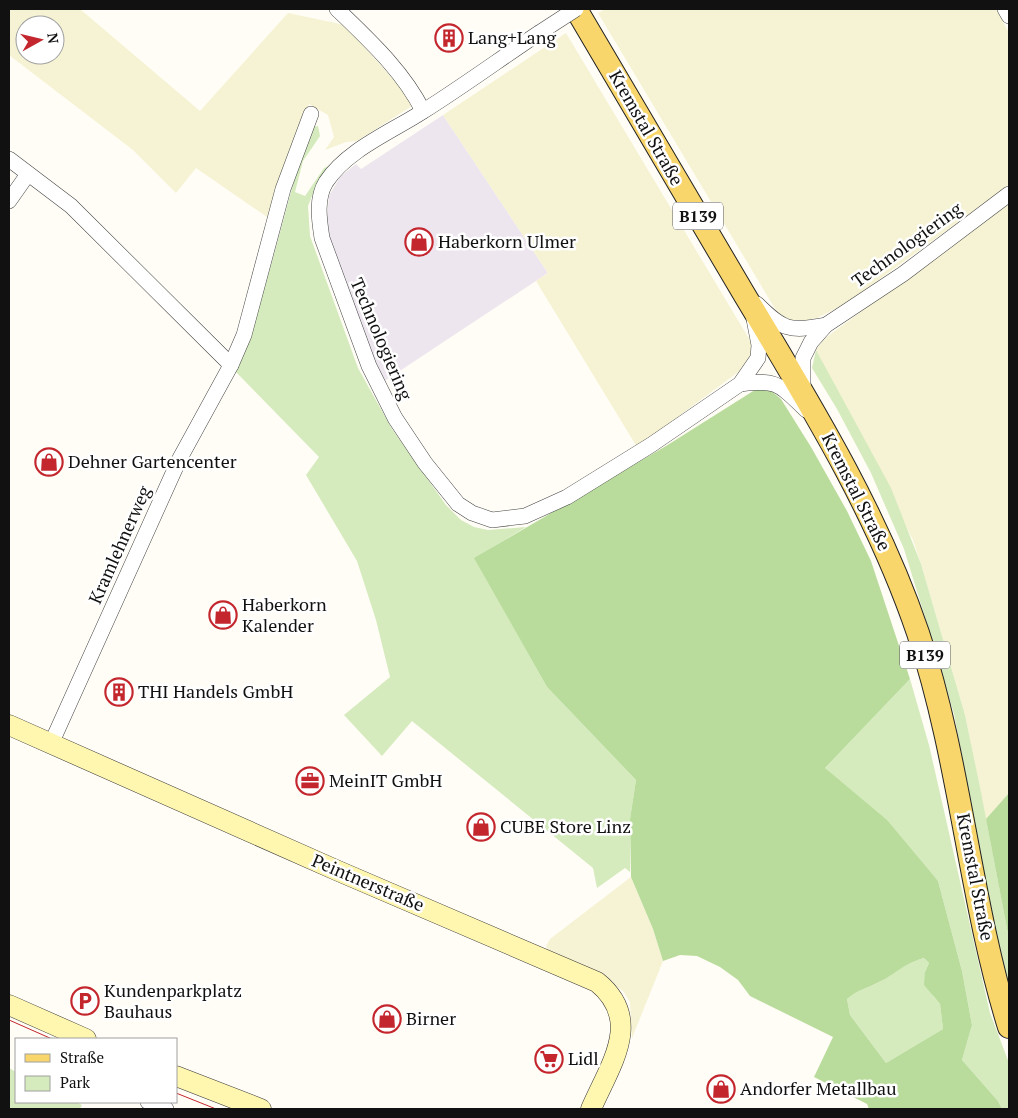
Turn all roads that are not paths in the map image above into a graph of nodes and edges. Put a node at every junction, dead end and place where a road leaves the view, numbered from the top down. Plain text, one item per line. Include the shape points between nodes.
1 (337, 9) edge
2 (576, 9) edge
3 (1005, 9) edge
4 (1009, 16) edge
5 (423, 111) junction
6 (311, 114) dead end
7 (9, 159) edge
8 (28, 174) junction
9 (1009, 194) edge
10 (9, 201) edge
11 (739, 285) junction
12 (753, 308) junction
13 (826, 325) junction
14 (231, 365) junction
15 (740, 384) junction
16 (804, 394) junction
17 (821, 425) junction
18 (9, 725) edge
19 (51, 744) junction
20 (9, 1005) edge
21 (1009, 1027) edge
22 (84, 1038) edge
23 (178, 1077) edge
24 (200, 1086) junction
25 (151, 1103) edge
26 (166, 1109) edge
27 (236, 1109) edge
28 (261, 1109) edge
29 (591, 1109) edge

1 - 5 street via 373,44 414,94
2 - 5 street, Technologiering, bridge
2 - 11 main road, Kremstal Straße / B139
3 - 4 street
5 - 15 street, Technologiering via 355,153 335,170 323,191 319,217 334,277 369,366 386,401 425,463 458,504 472,514 492,520 524,516 545,508 652,445
6 - 14 street, Kramlehnerweg via 283,189 244,335
7 - 8 street
8 - 10 street
8 - 14 street via 71,206
9 - 13 street, Technologiering via 903,274
11 - 12 main road, Kremstal Straße / B139
11 - 13 street, Technologiering via 780,325 799,330
12 - 15 street, Technologiering via 758,358
12 - 16 main road, Kremstal Straße / B139
13 - 16 street, Technologiering via 811,342 803,358
14 - 19 street, Kramlehnerweg via 179,460
15 - 17 street via 777,384
16 - 17 main road, Kremstal Straße / B139
17 - 21 main road, Kremstal Straße / B139 via 877,530 898,578 929,669 953,767 988,947
18 - 19 street, Peintnerstraße
19 - 29 street, Peintnerstraße via 597,982 616,1001 621,1036
20 - 22 street
23 - 24 street
24 - 27 street
24 - 28 street
25 - 26 street

